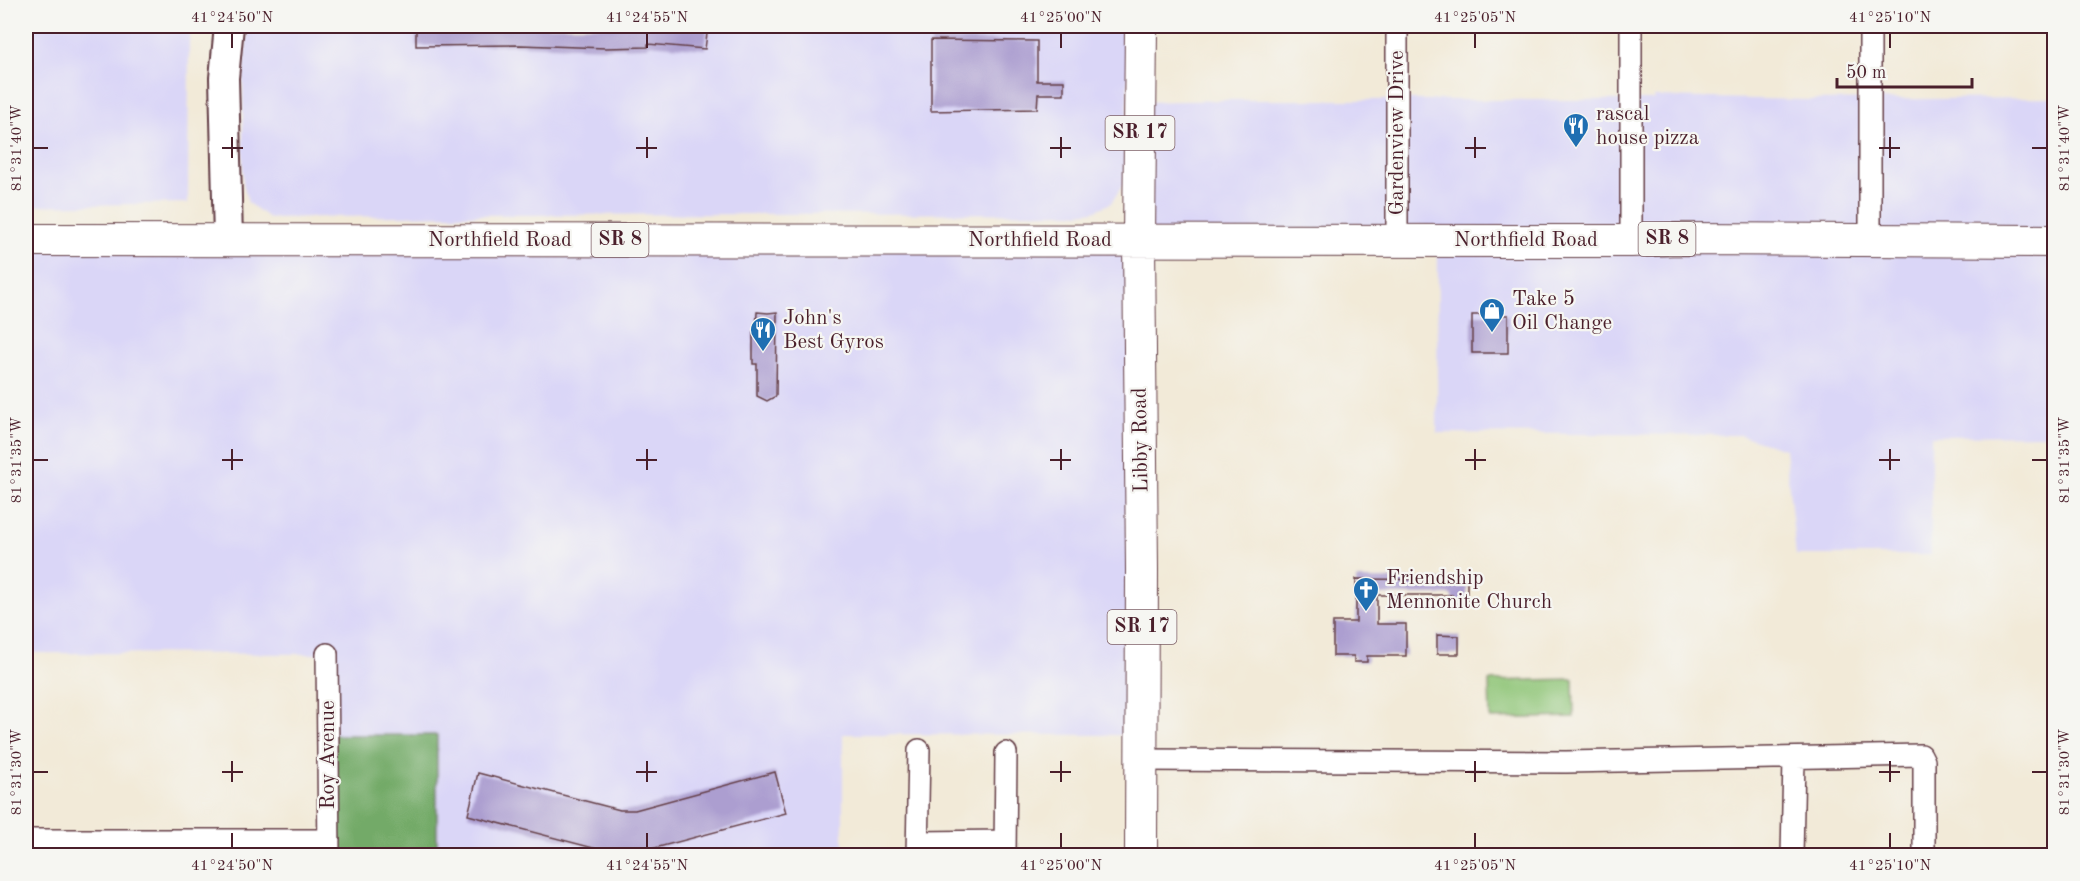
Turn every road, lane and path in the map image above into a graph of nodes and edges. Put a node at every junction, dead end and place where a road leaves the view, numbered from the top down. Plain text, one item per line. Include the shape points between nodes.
1 (229, 26) edge
2 (1141, 26) edge
3 (1397, 26) edge
4 (1631, 26) edge
5 (1870, 26) edge
6 (228, 239) junction
7 (26, 240) edge
8 (1139, 240) junction
9 (1397, 240) junction
10 (1870, 240) junction
11 (1631, 241) junction
12 (2055, 241) edge
13 (327, 654) dead end
14 (919, 750) dead end
15 (1006, 753) dead end
16 (1794, 758) junction
17 (1140, 760) junction
18 (26, 840) edge
19 (329, 848) edge
20 (1005, 848) edge
21 (917, 849) edge
22 (1141, 855) edge
23 (1792, 855) edge
24 (1924, 855) edge

1 - 6 street via 224,78
2 - 8 main road, Libby Road / SR 17
3 - 9 street, Gardenview Drive
4 - 11 street
5 - 10 street
6 - 7 main road, Northfield Road / SR 8
6 - 8 main road, Northfield Road / SR 8
8 - 9 main road, Northfield Road / SR 8
8 - 17 main road, Libby Road / SR 17
9 - 11 main road, Northfield Road / SR 8
10 - 11 main road, Northfield Road / SR 8
10 - 12 main road, Northfield Road / SR 8
13 - 19 street, Roy Avenue
14 - 21 street
15 - 20 street
16 - 17 street via 1566,762
16 - 23 street
16 - 24 street via 1921,755
17 - 22 main road, Libby Road / SR 17
18 - 19 street
20 - 21 street

